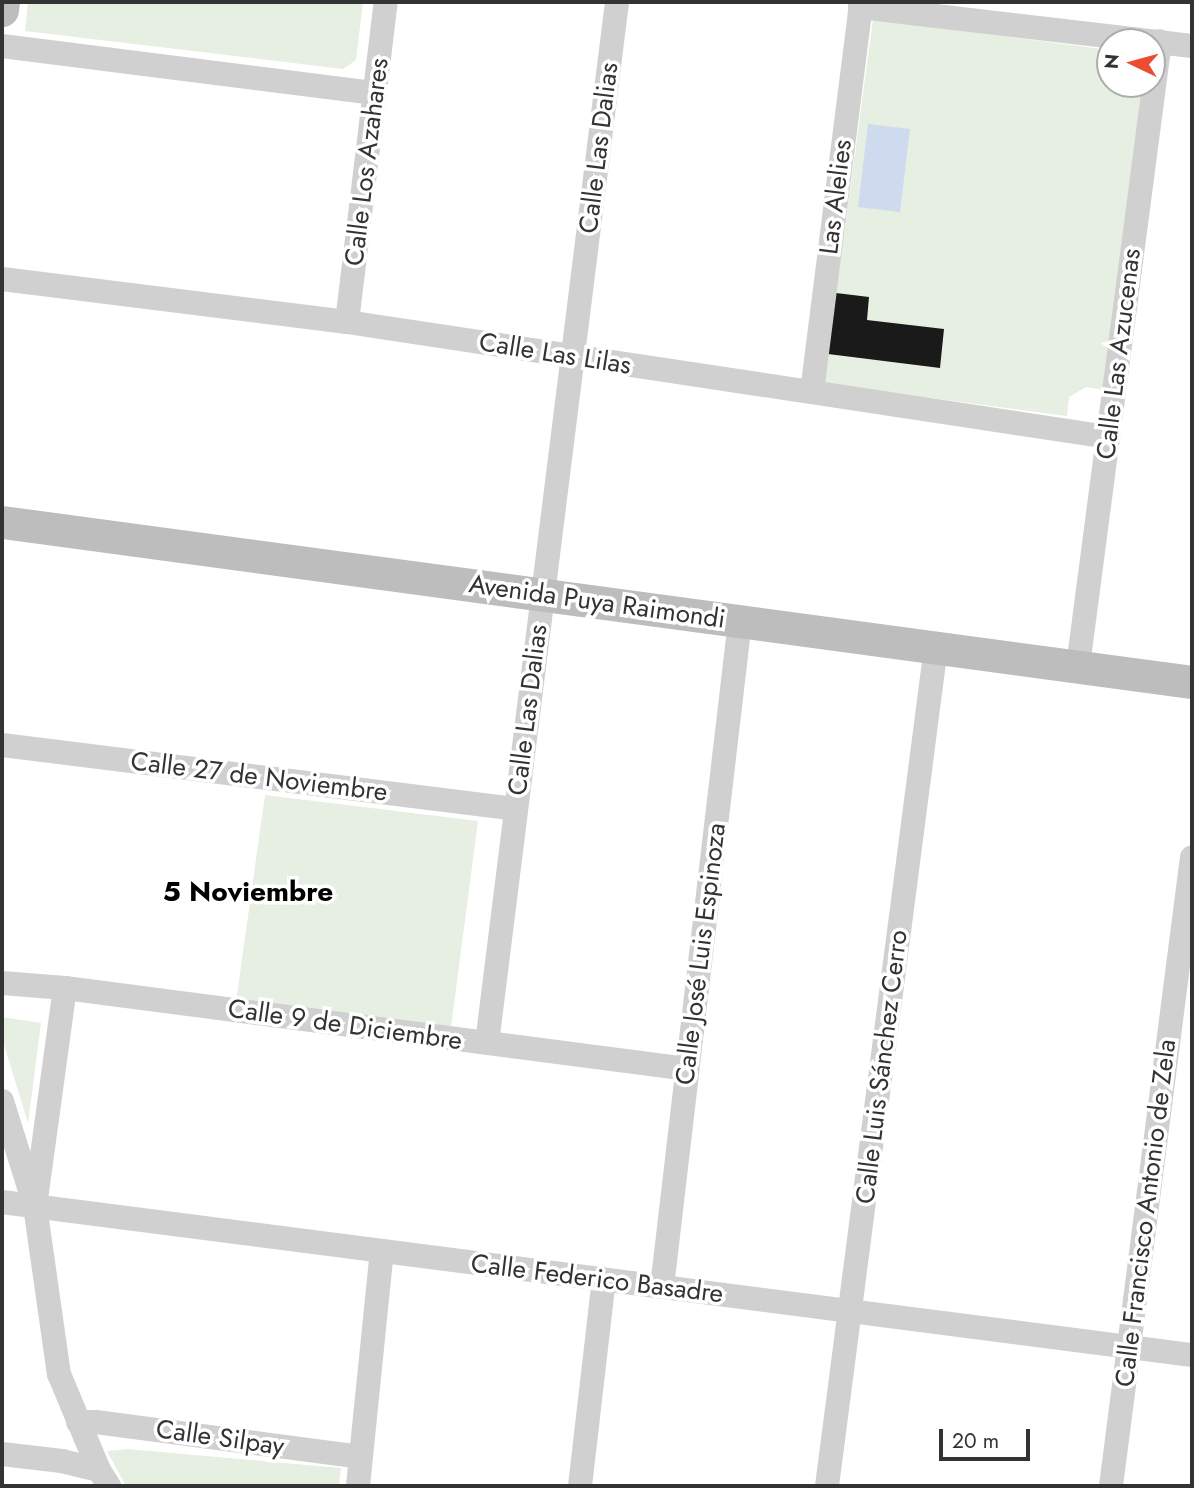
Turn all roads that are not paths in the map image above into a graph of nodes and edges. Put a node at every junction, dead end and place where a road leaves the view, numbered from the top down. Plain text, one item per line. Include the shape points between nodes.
1 (3, 2) edge
2 (386, 2) edge
3 (617, 2) edge
4 (860, 4) edge
5 (2, 10) edge
6 (1096, 33) edge
7 (1166, 42) edge
8 (2, 46) edge
9 (1192, 46) edge
10 (375, 93) junction
11 (1153, 98) edge
12 (2, 279) edge
13 (347, 322) junction
14 (573, 356) junction
15 (811, 392) junction
16 (1108, 437) junction
17 (2, 522) edge
18 (543, 595) junction
19 (740, 621) junction
20 (936, 647) junction
21 (1078, 666) junction
22 (1192, 682) edge
23 (2, 745) edge
24 (516, 809) junction
25 (1192, 857) edge
26 (2, 983) edge
27 (65, 988) junction
28 (487, 1044) junction
29 (687, 1069) junction
30 (2, 1101) edge
31 (2, 1202) edge
32 (35, 1206) junction
33 (382, 1251) junction
34 (604, 1279) junction
35 (662, 1287) junction
36 (850, 1311) junction
37 (1129, 1347) junction
38 (1192, 1355) edge
39 (78, 1422) junction
40 (2, 1454) edge
41 (362, 1457) junction
42 (104, 1478) edge
43 (358, 1486) edge
44 (580, 1486) edge
45 (827, 1486) edge
46 (1111, 1486) edge

1 - 5 street
2 - 10 street, Calle Los Azahares
3 - 14 street, Calle Las Dalias
4 - 6 street
4 - 15 street, Las Alelies
7 - 9 street
8 - 10 street
10 - 13 street, Calle Los Azahares
11 - 16 street, Calle Las Azucenas
12 - 13 street, Calle Las Lilas
13 - 14 street, Calle Las Lilas
14 - 15 street, Calle Las Lilas
14 - 18 street, Calle Las Dalias
15 - 16 street, Calle Las Lilas
16 - 21 street, Calle Las Azucenas
17 - 18 street, Avenida Puya Raimondi
18 - 19 street, Avenida Puya Raimondi
18 - 24 street, Calle Las Dalias
19 - 20 street, Avenida Puya Raimondi
19 - 29 street, Calle José Luis Espinoza
20 - 21 street, Avenida Puya Raimondi
20 - 36 street, Calle Luis Sánchez Cerro
21 - 22 street, Avenida Puya Raimondi
23 - 24 street, Calle 27 de Noviembre
24 - 28 street, Calle Las Dalias
25 - 37 street, Calle Francisco Antonio de Zela
26 - 27 street, Calle 9 de Diciembre
27 - 28 street, Calle 9 de Diciembre
27 - 32 street
28 - 29 street, Calle 9 de Diciembre
29 - 35 street, Calle José Luis Espinoza
30 - 32 street
31 - 32 street, Calle Federico Basadre
32 - 33 street, Calle Federico Basadre
32 - 39 street via 59,1374
33 - 34 street, Calle Federico Basadre
33 - 41 street
34 - 35 street, Calle Federico Basadre
34 - 44 street
35 - 36 street, Calle Federico Basadre
36 - 37 street, Calle Federico Basadre
36 - 45 street, Calle Luis Sánchez Cerro
37 - 38 street, Calle Federico Basadre
37 - 46 street, Calle Francisco Antonio de Zela
39 - 41 street, Calle Silpay
39 - 42 street
40 - 42 street via 62,1461
41 - 43 street

